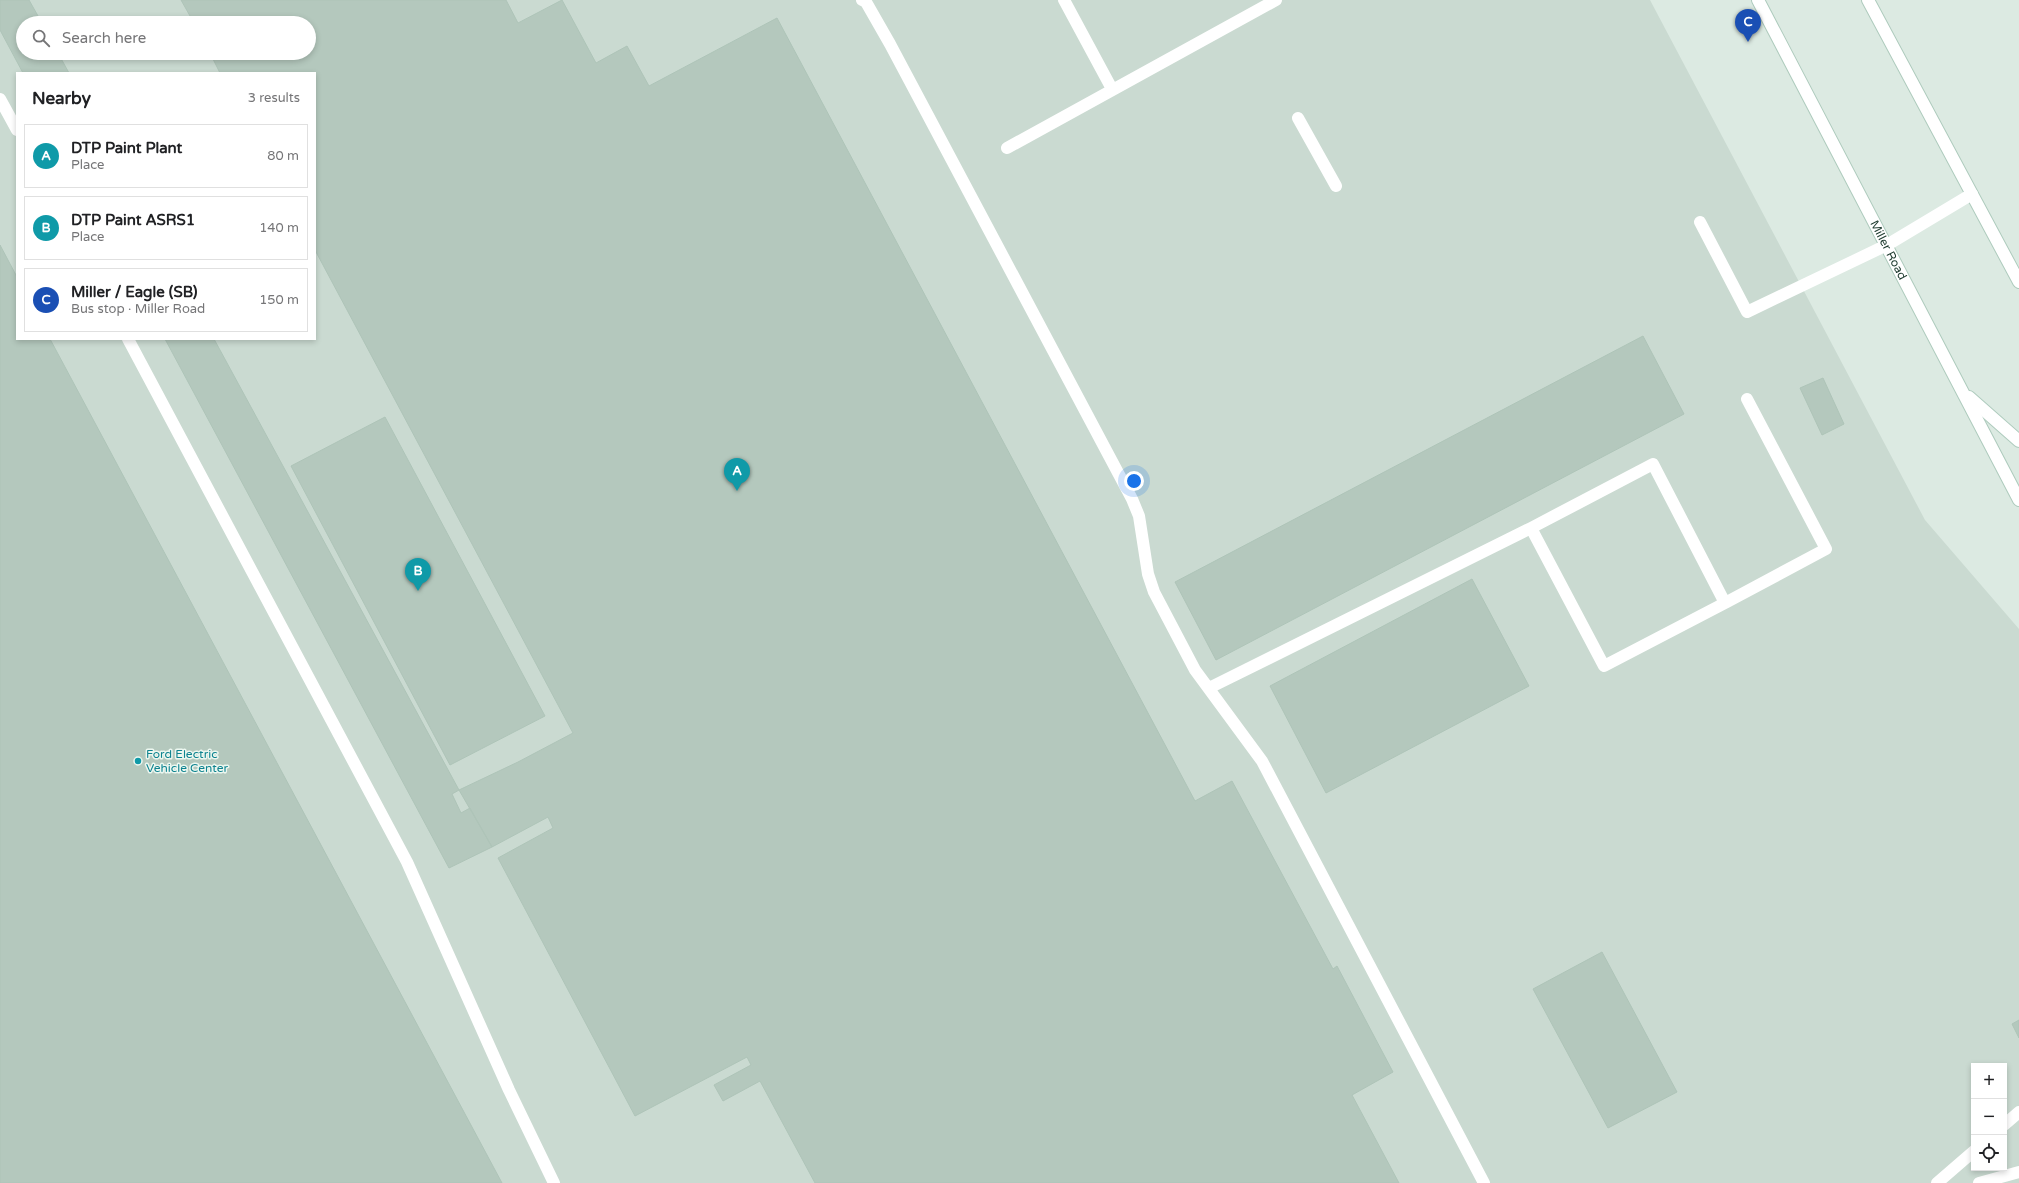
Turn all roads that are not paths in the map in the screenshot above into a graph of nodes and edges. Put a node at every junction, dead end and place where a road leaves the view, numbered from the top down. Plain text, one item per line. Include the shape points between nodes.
1 (862, 0) edge
2 (1064, 0) edge
3 (1276, 0) edge
4 (1758, 0) edge
5 (1868, 0) edge
6 (1112, 89) junction
7 (0, 99) edge
8 (1298, 118) dead end
9 (16, 128) edge
10 (1007, 148) dead end
11 (1336, 186) dead end
12 (1972, 194) junction
13 (1700, 222) dead end
14 (1887, 245) junction
15 (2019, 282) edge
16 (129, 340) edge
17 (1963, 392) junction
18 (1747, 399) dead end
19 (2019, 441) edge
20 (2019, 500) edge
21 (1531, 528) junction
22 (1725, 603) junction
23 (1208, 688) junction
24 (2019, 1112) edge
25 (2007, 1122) edge
26 (1971, 1154) edge
27 (2019, 1172) edge
28 (554, 1183) edge
29 (1484, 1183) edge
30 (1938, 1183) edge
31 (1980, 1183) edge

1 - 23 main road via 866,2 894,51 1132,499 1139,516 1148,574 1154,592 1195,670
2 - 6 main road
3 - 6 main road
4 - 14 main road, Miller Road
5 - 12 main road
6 - 10 main road
7 - 9 main road
8 - 11 main road
12 - 14 main road
12 - 15 main road
13 - 14 main road via 1747,312
14 - 17 main road, Miller Road
16 - 28 main road via 407,862 509,1090
17 - 19 main road
17 - 20 main road, Miller Road
18 - 22 main road via 1826,549
21 - 22 main road via 1604,666
21 - 22 main road via 1654,464
21 - 23 main road
23 - 29 main road via 1262,761
24 - 25 main road
26 - 30 main road
27 - 31 main road

